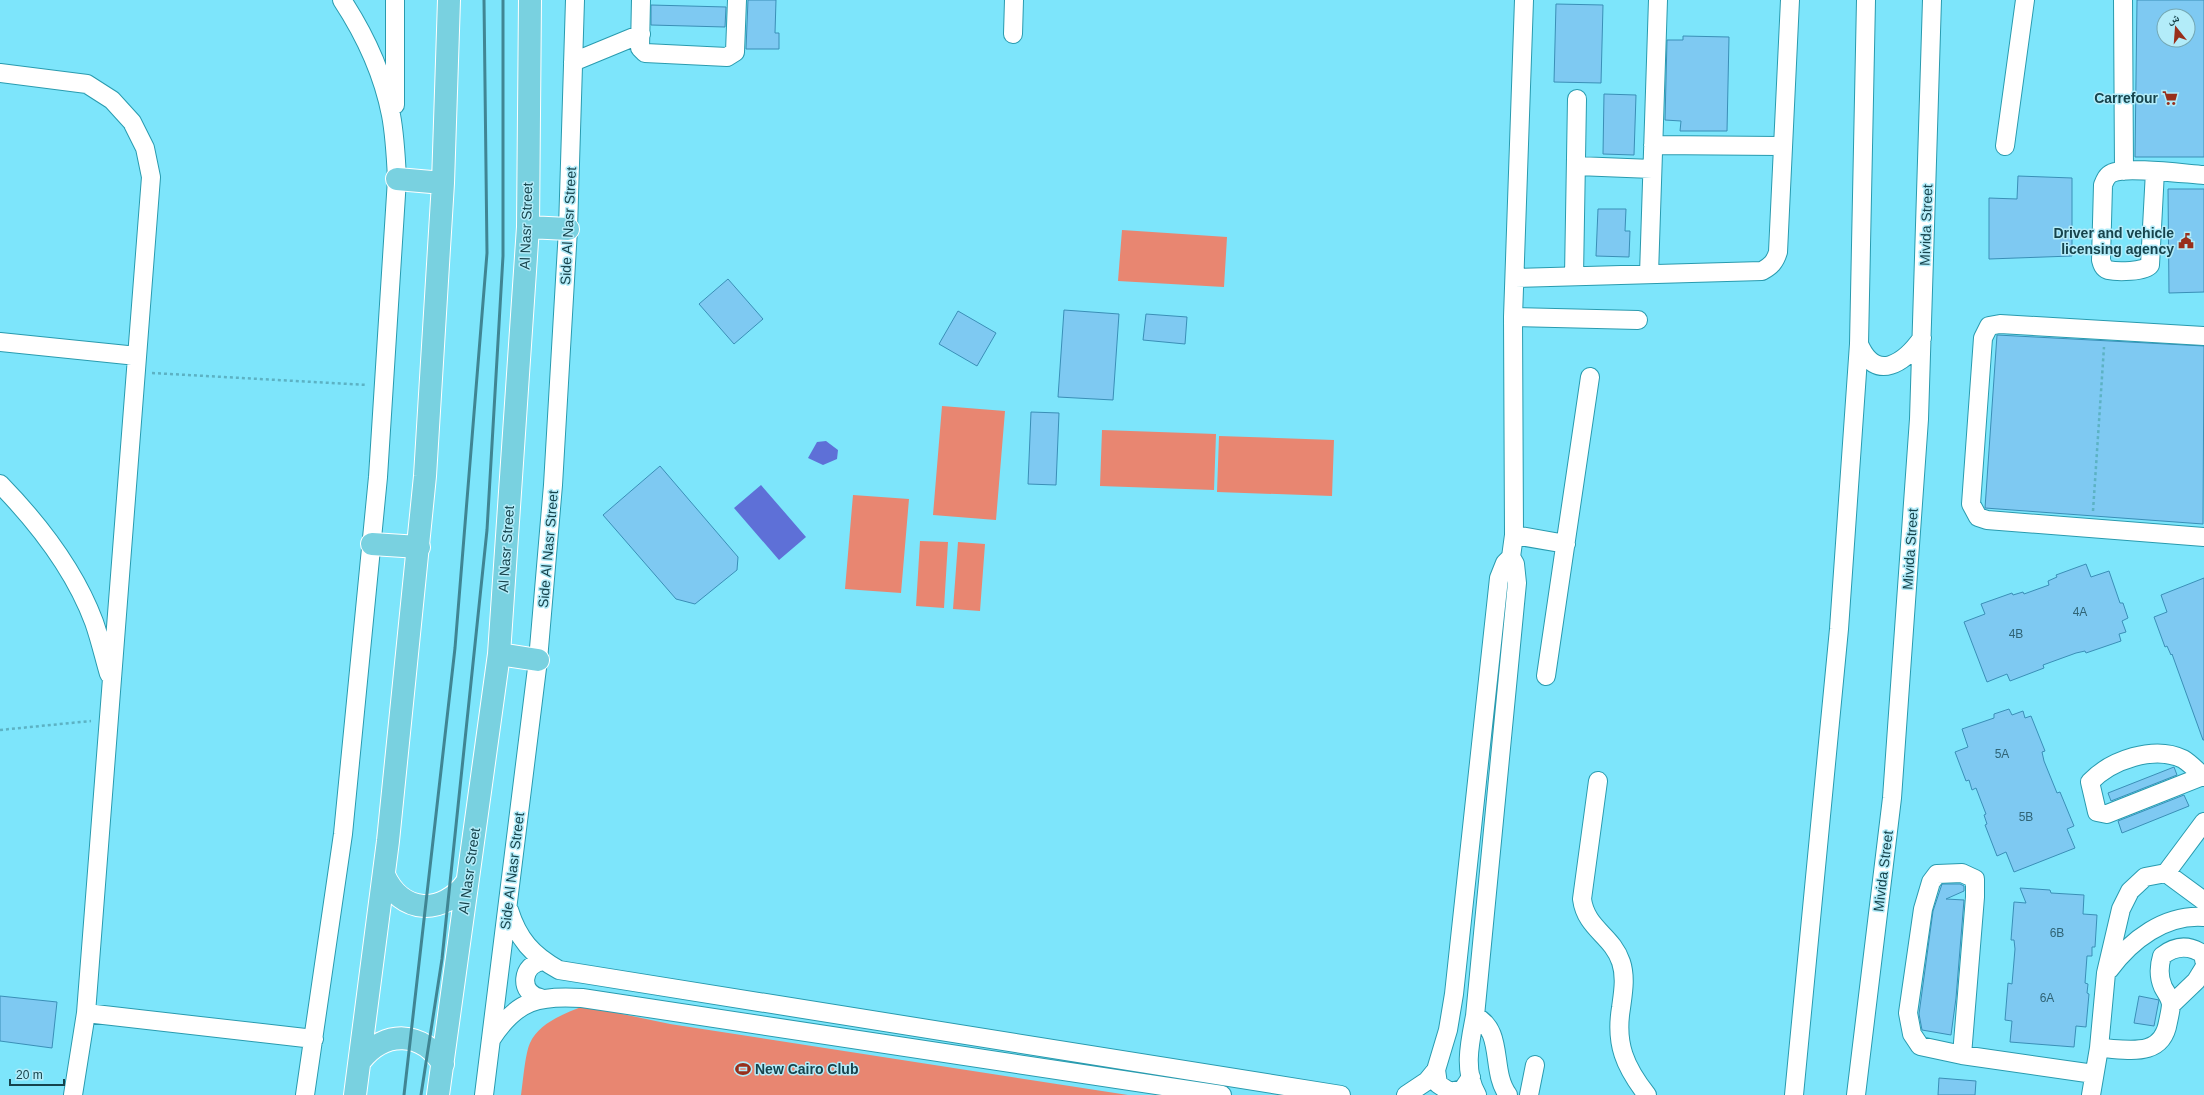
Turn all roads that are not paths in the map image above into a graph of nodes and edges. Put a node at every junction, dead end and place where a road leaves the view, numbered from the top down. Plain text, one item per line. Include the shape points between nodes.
1 (342, 0) edge
2 (395, 0) edge
3 (450, 0) edge
4 (530, 0) edge
5 (575, 0) edge
6 (641, 0) edge
7 (737, 0) edge
8 (1014, 0) edge
9 (1524, 0) edge
10 (1658, 0) edge
11 (1790, 0) edge
12 (1866, 0) edge
13 (1932, 0) edge
14 (2025, 0) edge
15 (2123, 0) edge
16 (641, 34) junction
17 (1013, 34) dead end
18 (574, 62) junction
19 (0, 73) edge
20 (1577, 99) dead end
21 (394, 136) junction
22 (1653, 145) junction
23 (1783, 146) junction
24 (2005, 146) dead end
25 (1577, 166) junction
26 (1652, 169) junction
27 (2124, 171) junction
28 (2155, 171) junction
29 (2204, 175) edge
30 (397, 179) junction
31 (443, 183) junction
32 (528, 228) junction
33 (568, 229) junction
34 (1649, 274) junction
35 (1574, 276) junction
36 (1515, 278) junction
37 (1513, 318) junction
38 (1638, 320) dead end
39 (2204, 336) edge
40 (1922, 338) junction
41 (0, 342) edge
42 (1859, 344) junction
43 (136, 364) junction
44 (1590, 377) dead end
45 (0, 484) edge
46 (1514, 535) junction
47 (2204, 537) edge
48 (372, 544) junction
49 (1566, 544) junction
50 (419, 546) junction
51 (1511, 557) junction
52 (499, 654) junction
53 (538, 660) junction
54 (1546, 676) dead end
55 (112, 685) junction
56 (2203, 776) edge
57 (1598, 782) dead end
58 (2204, 822) edge
59 (2166, 873) junction
60 (384, 875) junction
61 (467, 882) junction
62 (2204, 901) edge
63 (507, 906) junction
64 (2204, 916) edge
65 (2204, 960) edge
66 (544, 962) junction
67 (2204, 968) edge
68 (2106, 973) junction
69 (541, 998) junction
70 (2171, 1005) junction
71 (86, 1013) junction
72 (1475, 1016) junction
73 (314, 1039) junction
74 (490, 1040) junction
75 (2099, 1048) junction
76 (1962, 1055) junction
77 (361, 1060) junction
78 (443, 1064) junction
79 (1535, 1065) dead end
80 (1436, 1070) junction
81 (2094, 1074) junction
82 (1471, 1077) junction
83 (72, 1095) edge
84 (305, 1095) edge
85 (356, 1095) edge
86 (438, 1095) edge
87 (484, 1095) edge
88 (1222, 1095) edge
89 (1341, 1095) edge
90 (1406, 1095) edge
91 (1477, 1095) edge
92 (1508, 1095) edge
93 (1529, 1095) edge
94 (1647, 1095) edge
95 (1794, 1095) edge
96 (1856, 1095) edge
97 (2091, 1095) edge

1 - 21 street via 364,37 375,62 388,102
2 - 21 street
3 - 31 main road
4 - 32 main road, Al Nasr Street
5 - 18 street, Side Al Nasr Street
6 - 16 street
7 - 16 street via 736,48 730,56 649,54 640,48
8 - 17 street
9 - 36 street
10 - 22 street
11 - 23 street
12 - 42 street
13 - 40 street, Mivida Street
14 - 24 street
15 - 27 street
16 - 18 street
18 - 33 street, Side Al Nasr Street
19 - 43 street via 87,84 112,100 132,122 145,148 151,177
20 - 25 street
21 - 30 street
22 - 23 street
22 - 26 street
23 - 34 street via 1778,252 1769,267 1762,270
25 - 26 street
25 - 35 street
26 - 34 street
27 - 28 street
27 - 28 street via 2112,173 2103,185 2101,260 2108,270 2143,270 2150,265
28 - 29 street
30 - 31 main road
30 - 48 street
31 - 50 main road
32 - 33 main road
32 - 52 main road, Al Nasr Street
33 - 53 street, Side Al Nasr Street via 553,485
34 - 35 street
35 - 36 street
36 - 37 street
37 - 38 street
37 - 46 street
39 - 47 street via 2000,324 1989,326 1983,338 1971,499 1972,509 1982,519
40 - 42 street via 1903,360 1888,366 1880,365 1867,357
40 - 96 street, Mivida Street via 1919,419 1892,798
41 - 43 street
42 - 95 street via 1839,629
43 - 55 street
44 - 49 street
45 - 55 street via 29,513 66,565 94,621
46 - 49 street
46 - 51 street
48 - 50 main road
48 - 73 street via 343,834
49 - 54 street
50 - 60 main road
51 - 72 street via 1515,564 1517,583
51 - 80 street via 1505,563 1499,578 1459,955 1448,1030
52 - 53 main road
52 - 61 main road, Al Nasr Street
53 - 63 street, Side Al Nasr Street
55 - 71 street
56 - 56 street via 2184,760 2163,753 2130,758 2100,771 2090,782 2097,812 2107,814
57 - 94 street via 1582,894 1583,910 1588,920 1616,950 1622,963 1624,978 1619,1036 1623,1057 1632,1076
58 - 59 street
59 - 62 street
59 - 68 street via 2145,877 2130,891 2121,909
60 - 61 main road via 395,893 413,904 423,906 444,903 453,898
60 - 77 main road
61 - 78 main road, Al Nasr Street
63 - 66 street via 514,928 526,946
63 - 74 street, Side Al Nasr Street
64 - 68 street via 2172,921 2146,933 2123,951
65 - 70 street via 2200,953 2186,947 2170,950 2162,956 2160,973
66 - 69 street via 538,962 528,970 525,982 530,993
66 - 89 street via 559,970
67 - 70 street via 2196,982
68 - 75 street
69 - 74 street via 520,1007 503,1022
69 - 88 street via 582,998
70 - 75 street via 2166,1031 2161,1040 2149,1049
71 - 73 street
71 - 83 street
72 - 82 street via 1469,1052
72 - 92 street via 1482,1019 1492,1031 1501,1082
73 - 84 street
74 - 87 street, Side Al Nasr Street
75 - 81 street
76 - 76 street via 1920,1046 1912,1034 1908,1013 1924,909 1931,882 1937,874 1962,874 1975,879 1976,897
76 - 81 street
77 - 78 main road via 384,1041 403,1038 422,1043
77 - 85 main road
78 - 86 main road, Al Nasr Street
79 - 93 street
80 - 82 street via 1438,1084 1450,1092 1463,1089
80 - 90 street via 1427,1081
81 - 97 street
82 - 91 street

